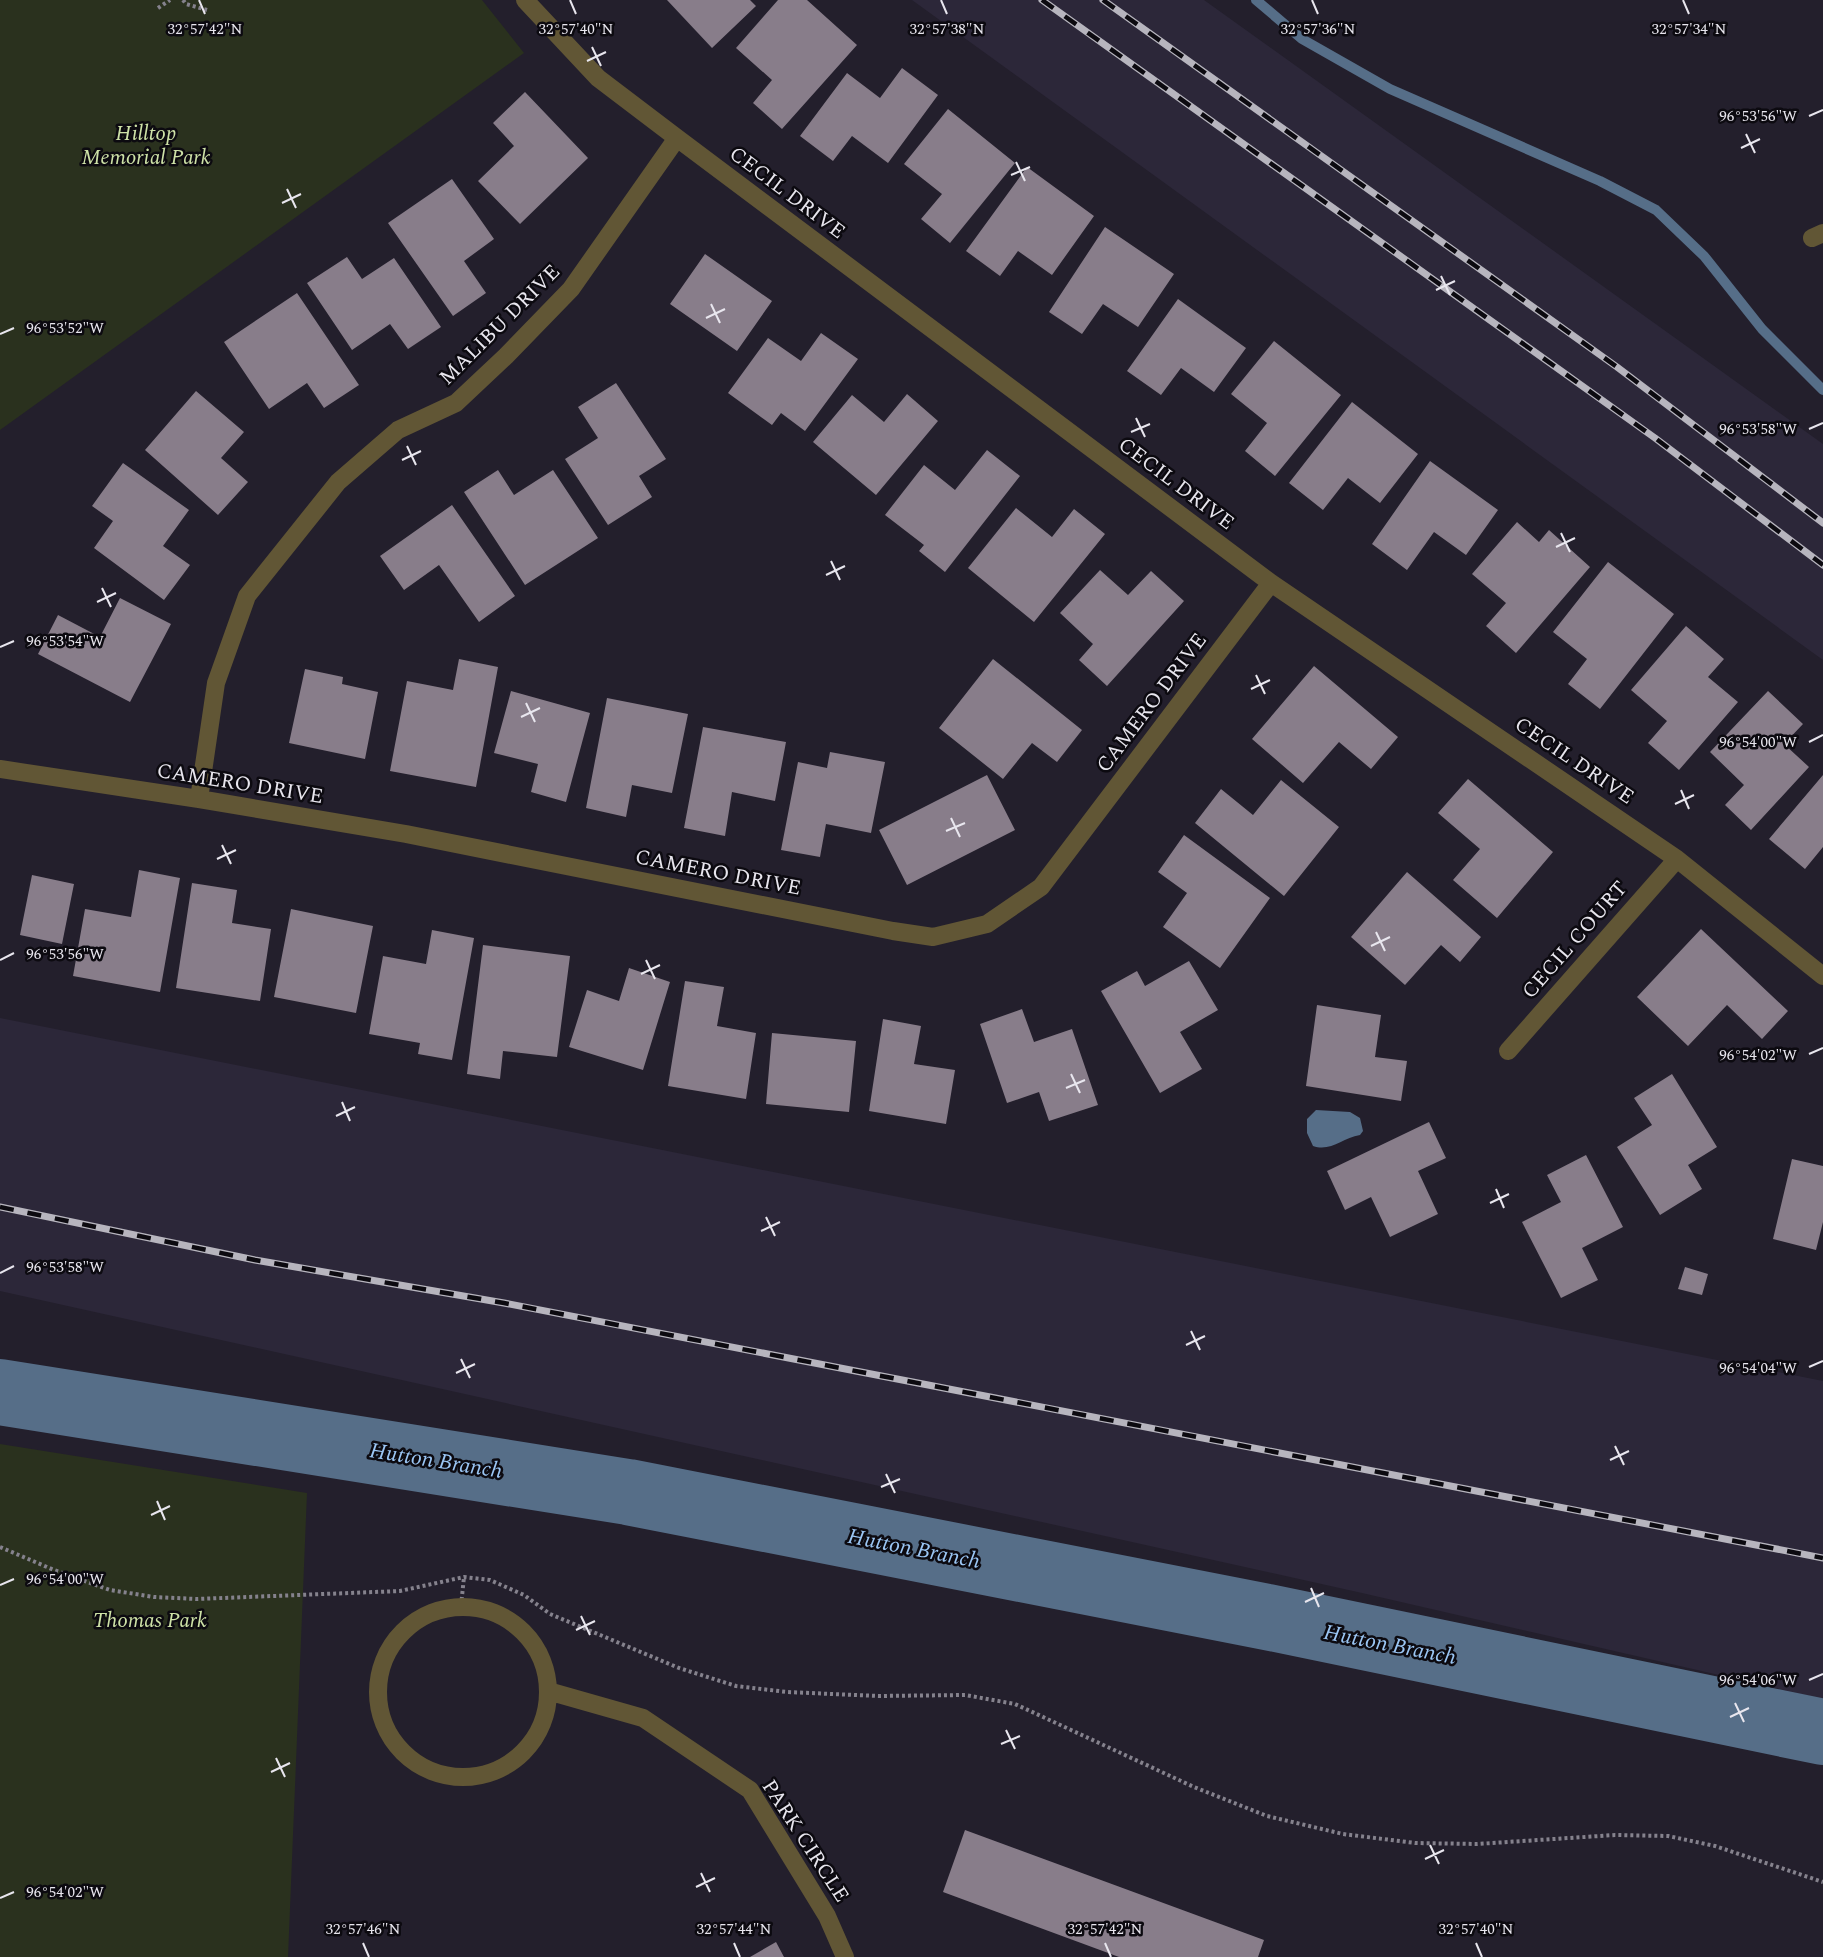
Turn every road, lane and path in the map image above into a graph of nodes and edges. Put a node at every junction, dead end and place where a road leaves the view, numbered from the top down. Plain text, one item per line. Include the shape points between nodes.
1 (170, 0) edge
2 (183, 0) edge
3 (525, 0) edge
4 (158, 8) dead end
5 (207, 10) dead end
6 (677, 138) junction
7 (1271, 583) junction
8 (0, 769) edge
9 (199, 799) junction
10 (1677, 859) junction
11 (1823, 976) edge
12 (1508, 1051) dead end
13 (0, 1547) edge
14 (465, 1577) junction
15 (461, 1606) junction
16 (548, 1691) junction
17 (1823, 1882) edge
18 (845, 1957) edge

1 - 4 path
2 - 5 path
3 - 6 street, CECIL DRIVE via 598,78
6 - 7 street, CECIL DRIVE
6 - 9 street, MALIBU DRIVE via 571,290 456,403 398,430 338,482 248,596 216,683
7 - 9 street, CAMERO DRIVE via 1041,887 987,924 933,937 406,834
7 - 10 street, CECIL DRIVE
8 - 9 street, CAMERO DRIVE
10 - 11 street, CECIL DRIVE
10 - 12 street, CECIL COURT
13 - 14 path via 110,1590 154,1597 197,1599 400,1591
14 - 15 path
14 - 17 path via 490,1580 524,1595 550,1614 679,1668 736,1686 878,1696 965,1695 1015,1704 1205,1792 1267,1816 1342,1834 1415,1843 1467,1844 1615,1835 1668,1836 1715,1846
15 - 16 street via 494,1612 523,1630 542,1658
15 - 16 street via 429,1613 401,1632 383,1660 377,1693 384,1726 403,1753 431,1772 464,1778 497,1772 524,1753 543,1724
16 - 18 street, PARK CIRCLE via 643,1718 750,1791 827,1916

